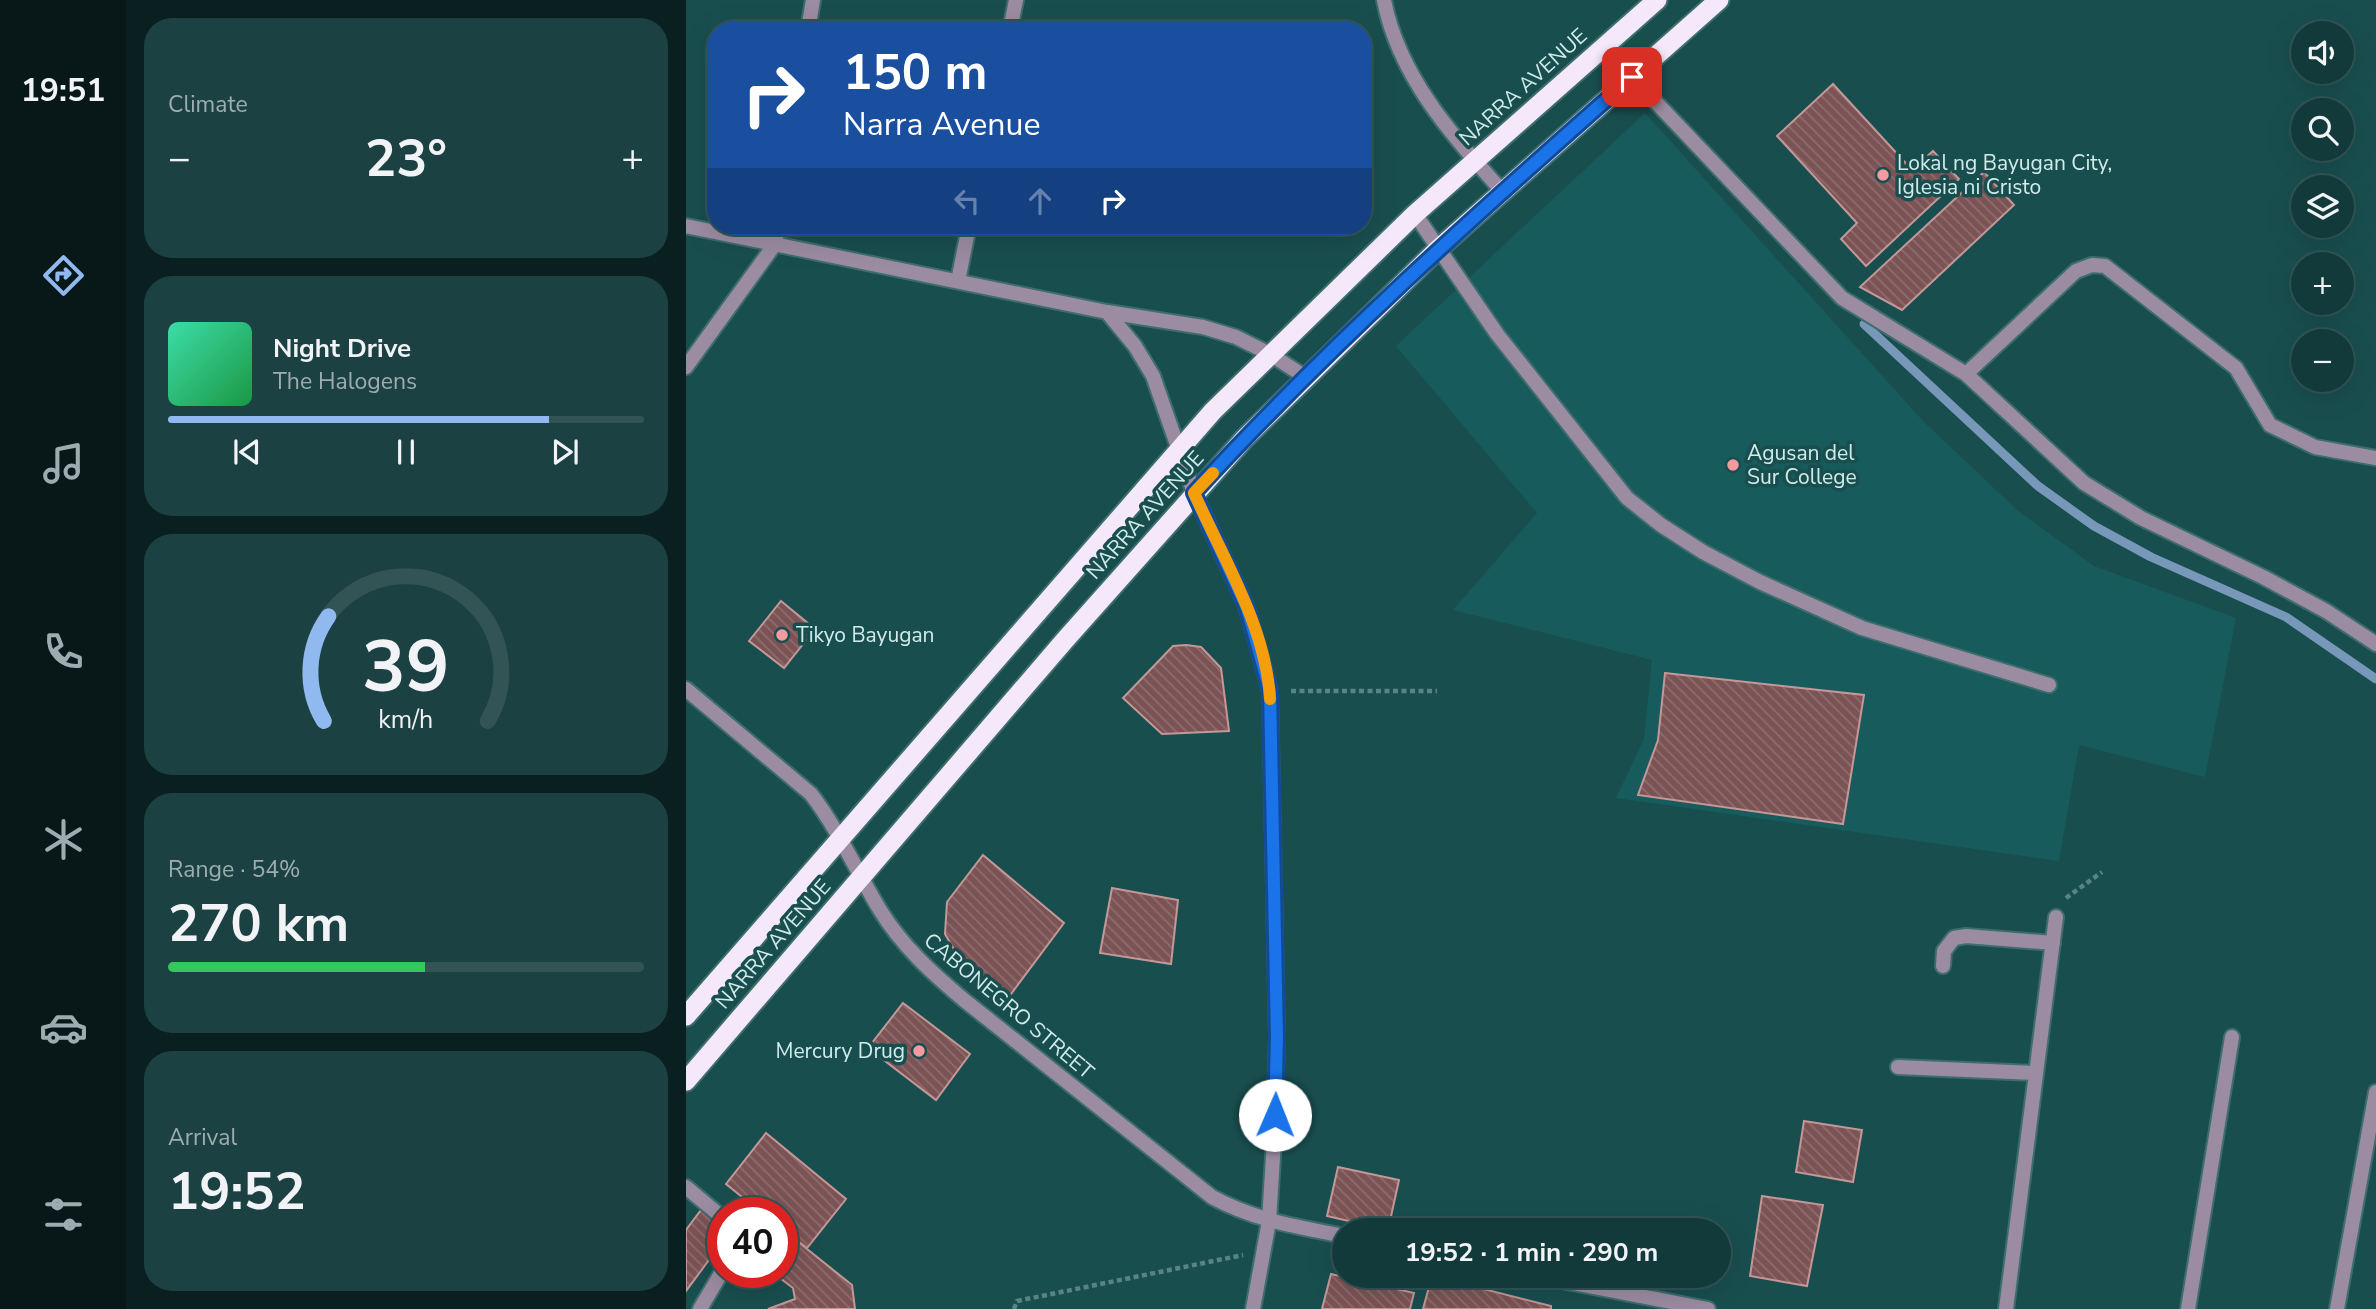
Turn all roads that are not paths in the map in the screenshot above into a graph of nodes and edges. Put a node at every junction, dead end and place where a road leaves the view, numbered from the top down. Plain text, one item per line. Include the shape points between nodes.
1 (813, 0) edge
2 (1016, 0) edge
3 (1384, 0) edge
4 (1657, 0) edge
5 (1719, 0) edge
6 (810, 21) edge
7 (1012, 21) edge
8 (1632, 77) junction
9 (1474, 161) junction
10 (1502, 191) junction
11 (1415, 214) junction
12 (686, 226) edge
13 (707, 230) edge
14 (730, 235) edge
15 (776, 235) edge
16 (967, 235) edge
17 (775, 244) junction
18 (1438, 249) junction
19 (958, 281) junction
20 (1107, 312) junction
21 (1270, 354) junction
22 (686, 367) edge
23 (1966, 374) junction
24 (1307, 378) junction
25 (1178, 449) junction
26 (2376, 458) edge
27 (1194, 493) junction
28 (2376, 644) edge
29 (2049, 685) dead end
30 (686, 689) edge
31 (839, 841) junction
32 (861, 876) junction
33 (2056, 917) road end
34 (2053, 943) junction
35 (1943, 966) dead end
36 (686, 1016) edge
37 (2232, 1037) dead end
38 (1898, 1067) dead end
39 (2036, 1073) junction
40 (686, 1081) edge
41 (2376, 1092) edge
42 (686, 1187) edge
43 (707, 1205) edge
44 (1269, 1221) junction
45 (1332, 1234) edge
46 (712, 1288) edge
47 (1598, 1288) edge
48 (700, 1309) edge
49 (1253, 1309) edge
50 (1708, 1309) edge
51 (2006, 1309) edge
52 (2188, 1309) edge
53 (2337, 1309) edge

1 - 6 street
2 - 7 street
3 - 9 street via 1423,94
4 - 9 highway, NARRA AVENUE
5 - 8 highway, NARRA AVENUE
8 - 10 highway, NARRA AVENUE
8 - 23 street via 1842,298
9 - 10 street
9 - 11 highway, NARRA AVENUE
10 - 18 highway, NARRA AVENUE
11 - 18 street
11 - 21 highway, NARRA AVENUE
12 - 13 street
14 - 17 street
15 - 17 street
16 - 19 street
17 - 19 street
17 - 22 street
18 - 24 highway, NARRA AVENUE
18 - 29 street via 1497,334 1627,498 1661,525 1760,582 1862,628
19 - 20 street
20 - 21 street via 1203,327
20 - 25 street via 1153,376
21 - 24 street
21 - 25 highway, NARRA AVENUE
23 - 26 street via 2076,271 2105,266 2236,368 2270,425 2315,447
23 - 28 street via 2084,484 2141,518 2326,611
24 - 27 highway, NARRA AVENUE
25 - 27 street
25 - 31 highway, NARRA AVENUE
27 - 32 highway, NARRA AVENUE
27 - 44 street via 1247,608 1270,691 1277,1037
30 - 31 street, CABONEGRO STREET via 804,787 826,814
31 - 32 street, CABONEGRO STREET
31 - 36 highway, NARRA AVENUE
32 - 40 highway, NARRA AVENUE
32 - 44 street, CABONEGRO STREET via 901,940 930,971 1180,1175 1240,1212
33 - 34 street
34 - 35 street via 1954,938 1944,951
34 - 39 street
37 - 52 street
38 - 39 street
39 - 51 street
41 - 53 street
42 - 43 street
44 - 45 street, CABONEGRO STREET
44 - 49 street
46 - 48 street
47 - 50 street

